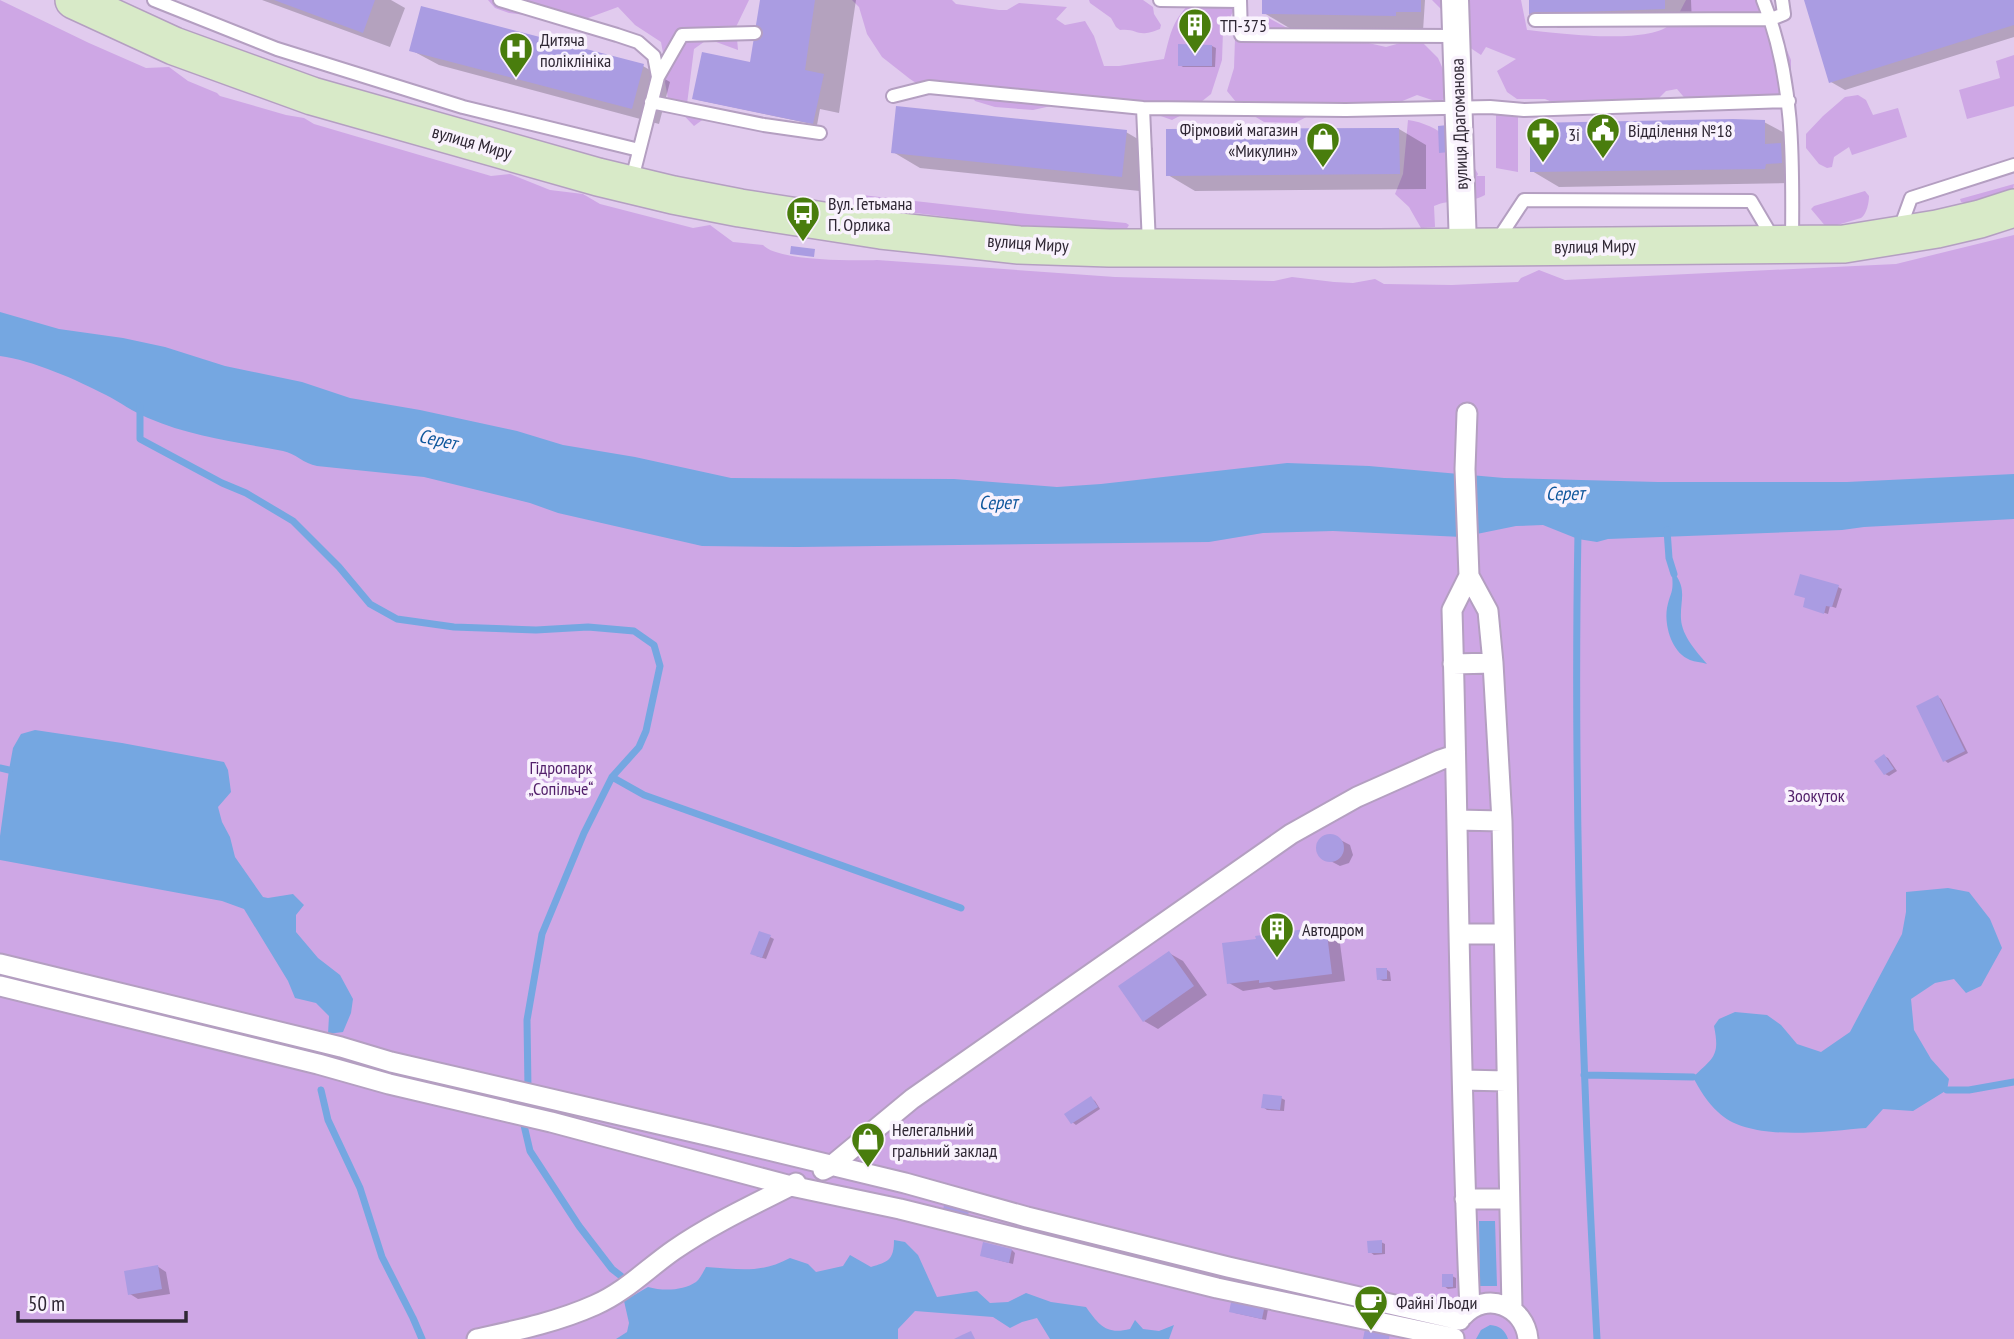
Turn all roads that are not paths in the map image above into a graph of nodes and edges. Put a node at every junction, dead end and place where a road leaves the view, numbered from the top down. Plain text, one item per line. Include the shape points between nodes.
1 (74, 0) edge
2 (154, 0) edge
3 (500, 0) edge
4 (1160, 0) edge
5 (1240, 0) edge
6 (1455, 0) edge
7 (1763, 0) edge
8 (1782, 0) edge
9 (1771, 19) junction
10 (1535, 20) dead end
11 (755, 33) dead end
12 (1456, 36) junction
13 (658, 77) junction
14 (892, 96) dead end
15 (652, 102) junction
16 (1789, 102) junction
17 (1143, 108) junction
18 (1459, 109) junction
19 (820, 133) dead end
20 (639, 150) junction
21 (2014, 165) edge
22 (630, 185) junction
23 (2014, 208) edge
24 (1896, 237) junction
25 (1785, 244) junction
26 (1478, 247) junction
27 (1149, 248) junction
28 (1467, 413) dead end
29 (1469, 576) junction
30 (1493, 663) junction
31 (1453, 664) junction
32 (1455, 755) junction
33 (1457, 820) junction
34 (1502, 821) junction
35 (1461, 934) junction
36 (1504, 934) junction
37 (0, 964) edge
38 (0, 986) edge
39 (361, 1053) junction
40 (356, 1074) junction
41 (1464, 1080) junction
42 (1506, 1081) junction
43 (554, 1100) junction
44 (551, 1122) junction
45 (831, 1166) junction
46 (905, 1184) junction
47 (791, 1186) junction
48 (1465, 1199) junction
49 (1509, 1199) junction
50 (900, 1209) junction
51 (1027, 1217) junction
52 (1023, 1241) junction
53 (1238, 1269) junction
54 (1234, 1291) junction
55 (1512, 1309) junction
56 (1459, 1327) edge
57 (477, 1339) edge
58 (1528, 1339) edge

1 - 22 main road, вулиця Миру via 174,46 312,96
2 - 20 lane via 277,49 439,100
3 - 13 lane via 638,42 654,55
4 - 5 lane
5 - 12 lane via 1241,35
6 - 12 street, вулиця Драгоманова
7 - 9 lane
8 - 9 lane via 1784,14
9 - 10 lane
9 - 16 lane
11 - 13 lane via 682,35
12 - 18 street, вулиця Драгоманова
13 - 15 lane
14 - 17 lane via 929,88
15 - 19 lane
15 - 20 lane
16 - 18 lane
16 - 25 lane via 1793,160
17 - 18 lane
17 - 27 lane
18 - 26 street, вулиця Драгоманова
20 - 22 lane
21 - 24 lane via 1912,198
22 - 27 main road, вулиця Миру via 881,230 1019,244
23 - 24 main road, вулиця Миру
24 - 25 main road, вулиця Миру via 1844,244
25 - 26 main road, вулиця Миру
26 - 27 main road, вулиця Миру
28 - 29 street
29 - 30 street via 1488,611
29 - 31 street via 1452,610
30 - 31 street
30 - 34 street
31 - 32 street
32 - 33 street
32 - 45 street via 1357,797 1291,834 912,1099
33 - 34 street
33 - 35 street
34 - 36 street
35 - 36 street
35 - 41 street
36 - 42 street
37 - 39 street
38 - 40 street
39 - 40 street
39 - 43 street
40 - 44 street
41 - 42 street
41 - 48 street
42 - 49 street
43 - 44 street
43 - 45 street
44 - 47 street
45 - 46 street
45 - 47 street
46 - 50 street
46 - 51 street
47 - 50 street
47 - 57 street via 714,1224 597,1304 545,1324
48 - 49 street
48 - 56 street
49 - 55 street
50 - 52 street
51 - 52 street
51 - 53 street
52 - 54 street
53 - 54 street
53 - 56 street
54 - 56 street
55 - 56 street via 1485,1303
55 - 58 street via 1522,1319

